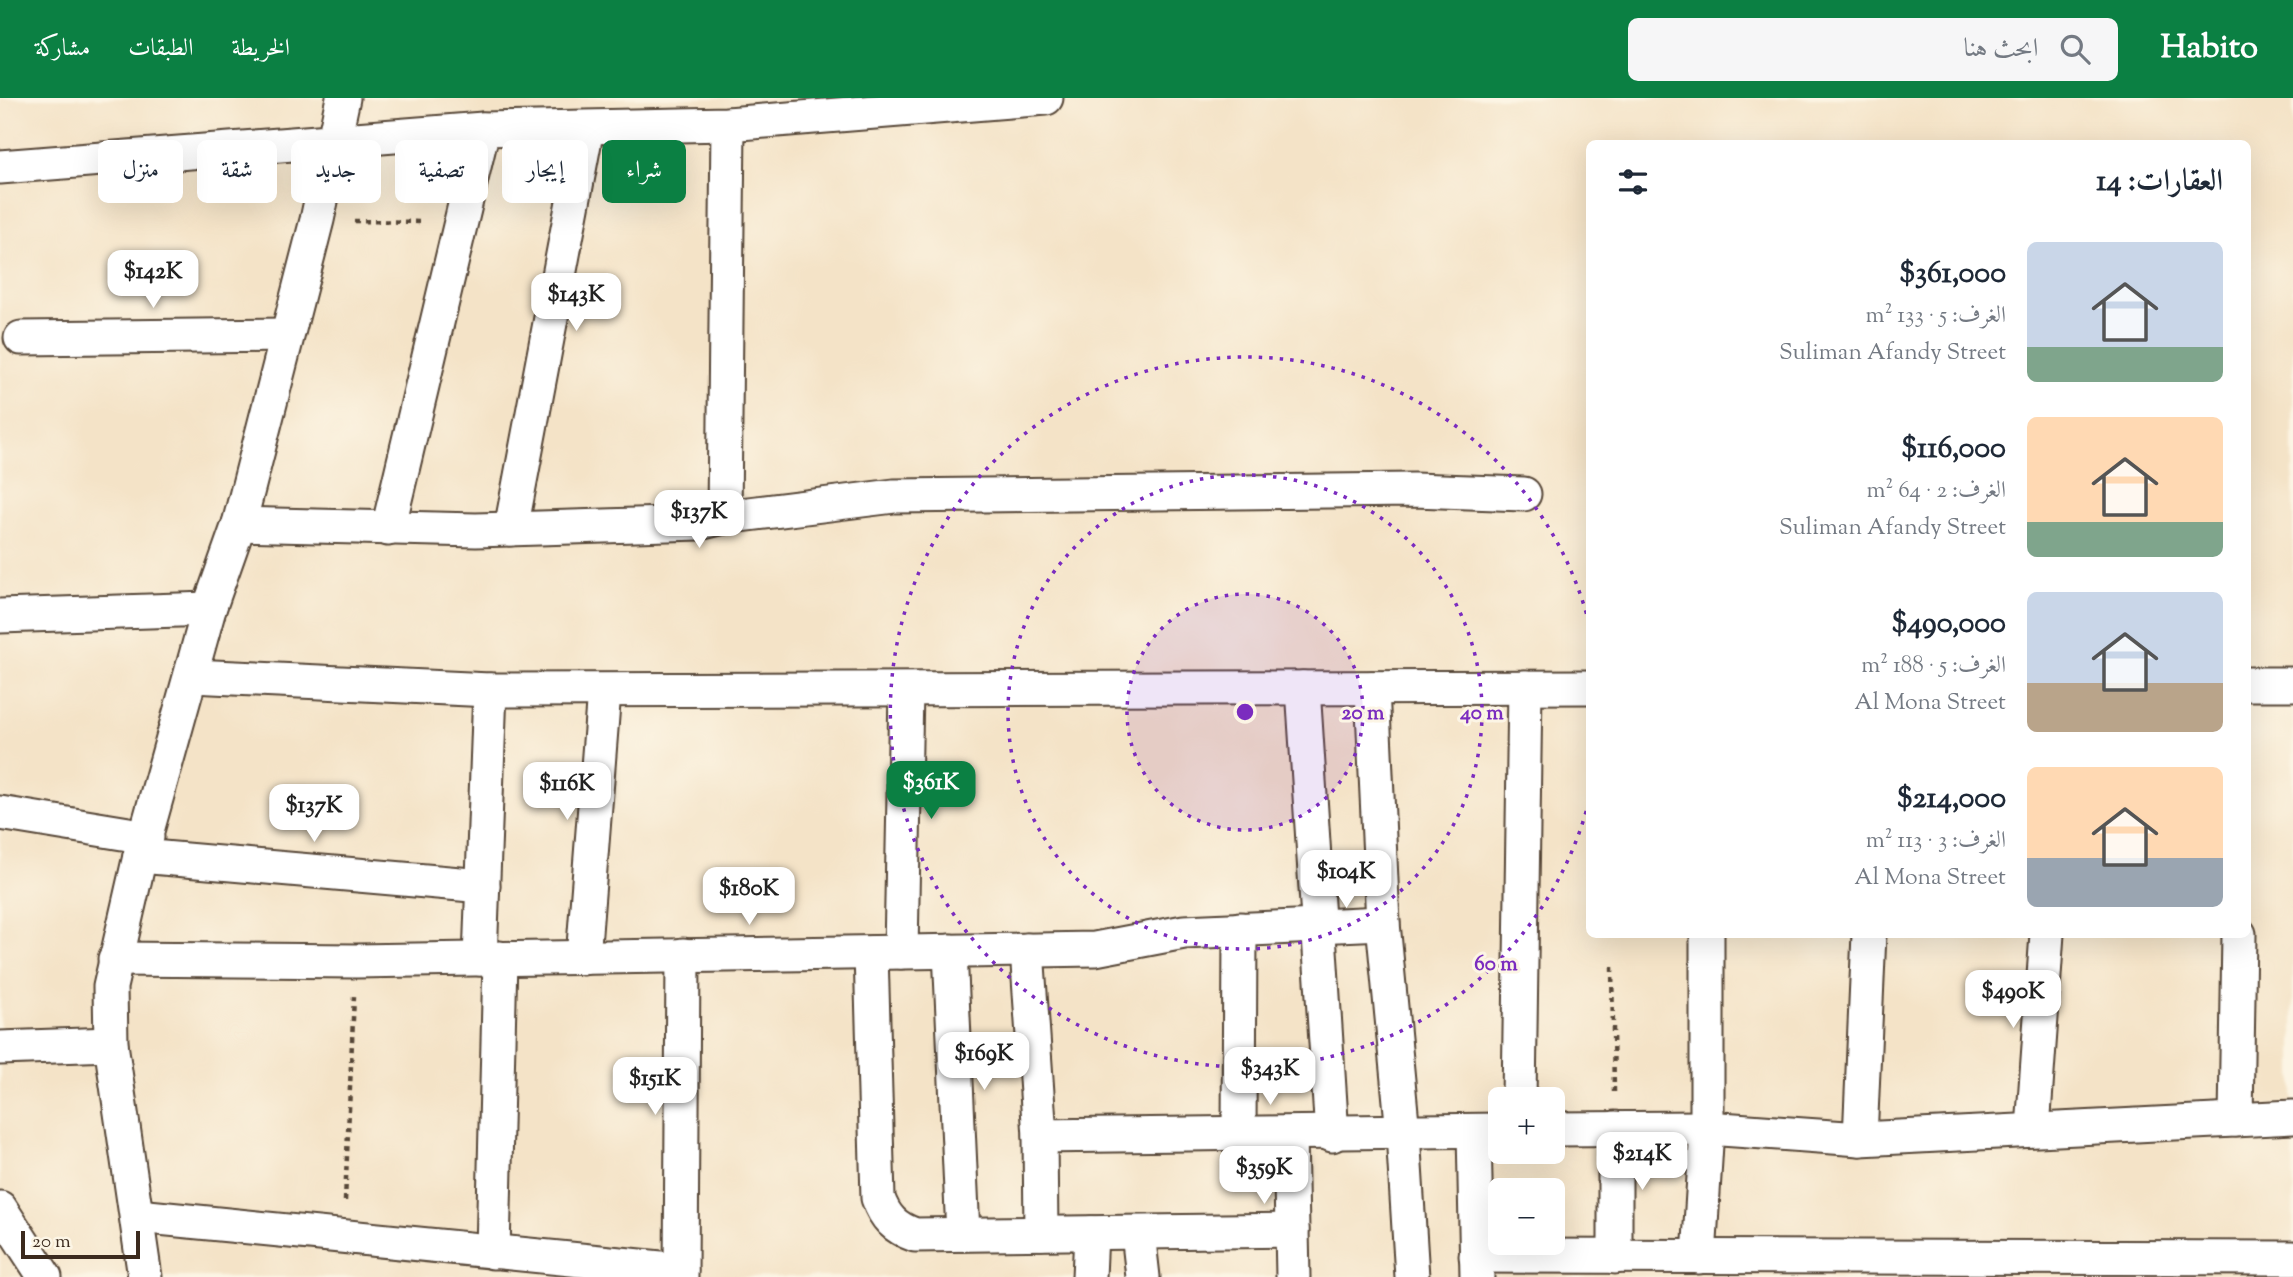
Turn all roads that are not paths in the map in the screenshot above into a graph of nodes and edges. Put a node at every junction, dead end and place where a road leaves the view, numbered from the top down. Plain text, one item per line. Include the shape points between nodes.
1 (343, 98) edge
2 (1046, 98) edge
3 (998, 100) edge
4 (858, 107) edge
5 (763, 109) edge
6 (728, 124) junction
7 (587, 128) junction
8 (483, 129) junction
9 (333, 140) joint
10 (291, 143) edge
11 (0, 167) edge
12 (320, 203) edge
13 (286, 335) junction
14 (21, 338) dead end
15 (1524, 494) dead end
16 (724, 517) junction
17 (239, 524) junction
18 (388, 529) junction
19 (510, 529) junction
20 (209, 608) junction
21 (0, 616) edge
22 (192, 676) junction
23 (2251, 684) edge
24 (2293, 684) edge
25 (1525, 687) junction
26 (1586, 687) edge
27 (1303, 688) junction
28 (1372, 688) junction
29 (490, 690) junction
30 (906, 690) junction
31 (604, 691) junction
32 (0, 813) edge
33 (144, 846) junction
34 (483, 886) junction
35 (1383, 923) junction
36 (1320, 927) junction
37 (1240, 929) junction
38 (1707, 938) edge
39 (1869, 938) edge
40 (2047, 938) edge
41 (2239, 938) edge
42 (1027, 950) junction
43 (950, 951) junction
44 (886, 952) junction
45 (683, 955) junction
46 (115, 958) junction
47 (583, 958) junction
48 (490, 959) junction
49 (111, 1044) junction
50 (0, 1048) edge
51 (1519, 1087) edge
52 (2293, 1117) edge
53 (2236, 1120) junction
54 (1615, 1128) junction
55 (1707, 1128) junction
56 (1565, 1129) edge
57 (2033, 1129) junction
58 (1487, 1130) edge
59 (1403, 1133) junction
60 (1239, 1135) junction
61 (1290, 1135) junction
62 (1332, 1135) junction
63 (1040, 1136) junction
64 (1860, 1139) junction
65 (0, 1209) edge
66 (138, 1216) junction
67 (1292, 1230) junction
68 (1041, 1233) junction
69 (1091, 1233) junction
70 (1138, 1233) junction
71 (963, 1234) junction
72 (493, 1252) junction
73 (1615, 1256) junction
74 (1699, 1256) junction
75 (2293, 1258) edge
76 (1476, 1266) edge
77 (681, 1274) edge
78 (45, 1277) edge
79 (145, 1277) edge
80 (1089, 1277) edge
81 (1143, 1277) edge
82 (1293, 1277) edge
83 (1412, 1277) edge

1 - 9 street
2 - 3 street
3 - 4 street
4 - 5 street
5 - 6 street
6 - 7 street
6 - 16 street
7 - 8 street
7 - 19 street
8 - 9 street
8 - 18 street
10 - 11 street
12 - 13 street
13 - 14 street
13 - 17 street
15 - 16 street via 1414,490 894,496
16 - 19 street via 699,523
17 - 18 street
17 - 20 street
18 - 19 street
20 - 21 street
20 - 22 street
22 - 29 street
22 - 33 street
23 - 24 street
25 - 26 street
25 - 28 street
25 - 51 street
27 - 28 street
27 - 30 street
27 - 36 street
28 - 35 street
29 - 31 street
29 - 34 street
30 - 31 street
30 - 44 street
31 - 47 street
32 - 33 street
33 - 34 street
33 - 46 street
34 - 48 street
35 - 36 street
35 - 59 street
36 - 37 street
36 - 62 street
37 - 42 street via 1184,933 1095,949
37 - 60 street
38 - 55 street
39 - 64 street
40 - 57 street
41 - 53 street
42 - 43 street
42 - 63 street
43 - 44 street
43 - 71 street
44 - 45 street
44 - 71 street via 877,1184 882,1211 902,1231 915,1235
45 - 47 street
45 - 77 street
46 - 48 street
46 - 49 street via 110,987
47 - 48 street
48 - 72 street
49 - 50 street
49 - 66 street
52 - 53 street
53 - 57 street
54 - 55 street
54 - 56 street
54 - 73 street
55 - 64 street
55 - 74 street
57 - 64 street
58 - 59 street
58 - 76 street
59 - 62 street
59 - 83 street
60 - 61 street
60 - 63 street
61 - 62 street
61 - 67 street
63 - 68 street
65 - 78 street
66 - 72 street
66 - 79 street
67 - 70 street
67 - 82 street
68 - 69 street
68 - 71 street
69 - 70 street
69 - 80 street
70 - 81 street
72 - 77 street
73 - 74 street
73 - 76 street
74 - 75 street

